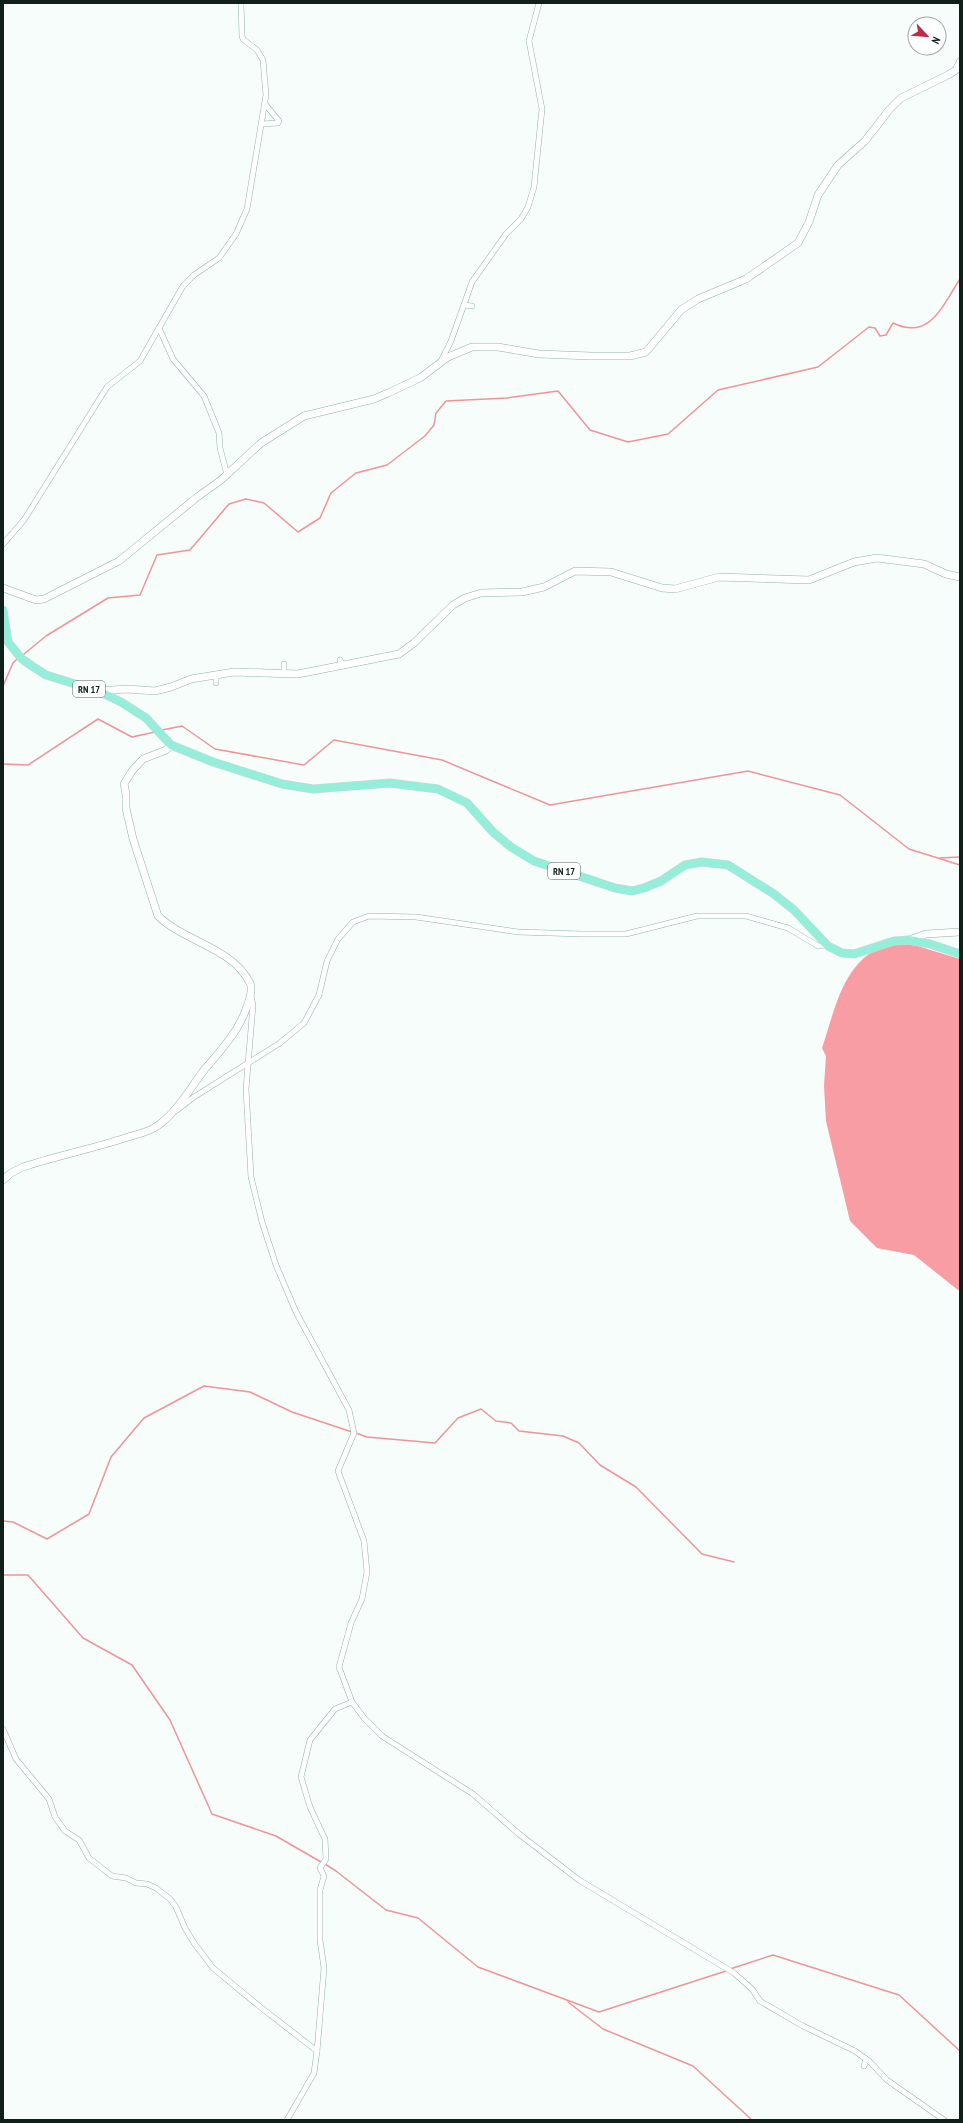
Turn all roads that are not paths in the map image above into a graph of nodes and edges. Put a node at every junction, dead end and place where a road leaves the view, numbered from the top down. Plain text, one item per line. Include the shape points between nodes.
1 (241, 3) edge
2 (539, 3) edge
3 (960, 62) edge
4 (265, 104) junction
5 (261, 124) junction
6 (464, 305) junction
7 (472, 306) dead end
8 (160, 328) junction
9 (441, 361) junction
10 (226, 475) junction
11 (3, 544) edge
12 (960, 577) edge
13 (3, 588) edge
14 (3, 610) edge
15 (5, 633) edge
16 (284, 664) dead end
17 (216, 674) junction
18 (284, 674) junction
19 (216, 683) dead end
20 (98, 691) junction
21 (171, 745) junction
22 (960, 932) edge
23 (909, 940) junction
24 (828, 946) junction
25 (960, 954) edge
26 (250, 995) junction
27 (249, 1062) junction
28 (163, 1121) junction
29 (3, 1180) edge
30 (352, 1702) junction
31 (3, 1729) edge
32 (317, 2051) junction
33 (866, 2059) junction
34 (864, 2066) dead end
35 (287, 2120) edge
36 (944, 2120) edge

1 - 4 street via 244,39 257,50 263,60
2 - 6 street via 529,41 542,109 534,187 521,219 506,234 476,275
3 - 9 street via 956,70 948,75 901,98 866,141 838,166 818,195 809,222 798,243 746,279 698,299 681,310 646,352 630,356 539,354 480,346 465,349
4 - 5 street
4 - 5 street via 279,121
5 - 8 street via 247,209 236,234 219,258 195,274 183,286
6 - 7 street
6 - 9 street
8 - 10 street via 173,359 204,396 220,433 220,448
8 - 11 street via 140,361 107,387 24,520
9 - 10 street via 420,378 374,399 304,416 261,443
10 - 13 street via 134,551 104,570 44,599 36,600
12 - 18 street via 924,564 878,558 854,562 809,580 719,577 675,589 662,588 611,572 575,571 544,586 522,592 482,594 465,598 453,605 399,654 341,662 298,674
14 - 15 main road, RN 17
15 - 20 main road, RN 17 via 8,642 22,659 46,674
16 - 18 street
17 - 18 street
17 - 19 street
17 - 20 street via 155,691
20 - 21 main road, RN 17 via 133,708
21 - 24 main road, RN 17 via 213,762 282,784 300,787 313,789 390,783 438,789 467,803 493,832 511,847 534,860 615,888 632,891 644,888 685,866 702,862 728,865 794,910
21 - 26 street via 166,750 143,759 124,784 128,820 153,904 158,916 170,927 223,956 242,971 252,986
22 - 23 street via 926,934
23 - 24 main road, RN 17 via 894,941 854,954 842,953
23 - 25 main road, RN 17
24 - 27 street via 818,946 788,928 746,916 697,916 626,934 518,932 416,917 369,916 353,922 338,938 328,961 319,995 304,1023 280,1043
26 - 27 street via 253,1006
26 - 28 street via 236,1029
27 - 28 street via 194,1097
27 - 30 street via 246,1089 251,1177 262,1222 276,1265 296,1312 349,1410 354,1433 338,1471 364,1541 367,1572 362,1599 351,1623 339,1667
28 - 29 street via 147,1131 23,1167
30 - 32 street via 335,1709 310,1740 301,1776 310,1807 325,1839 326,1859 320,1868 324,1876 320,1890 320,1940 324,1968
30 - 33 street via 382,1736 473,1794 519,1834 579,1880 734,1972 752,1989 760,2001
31 - 32 street via 16,1759 49,1799 55,1817 65,1831 79,1840 89,1858 112,1876 147,1884 170,1899 194,1943 214,1968
32 - 35 street via 314,2073
33 - 34 street
33 - 36 street via 887,2080

